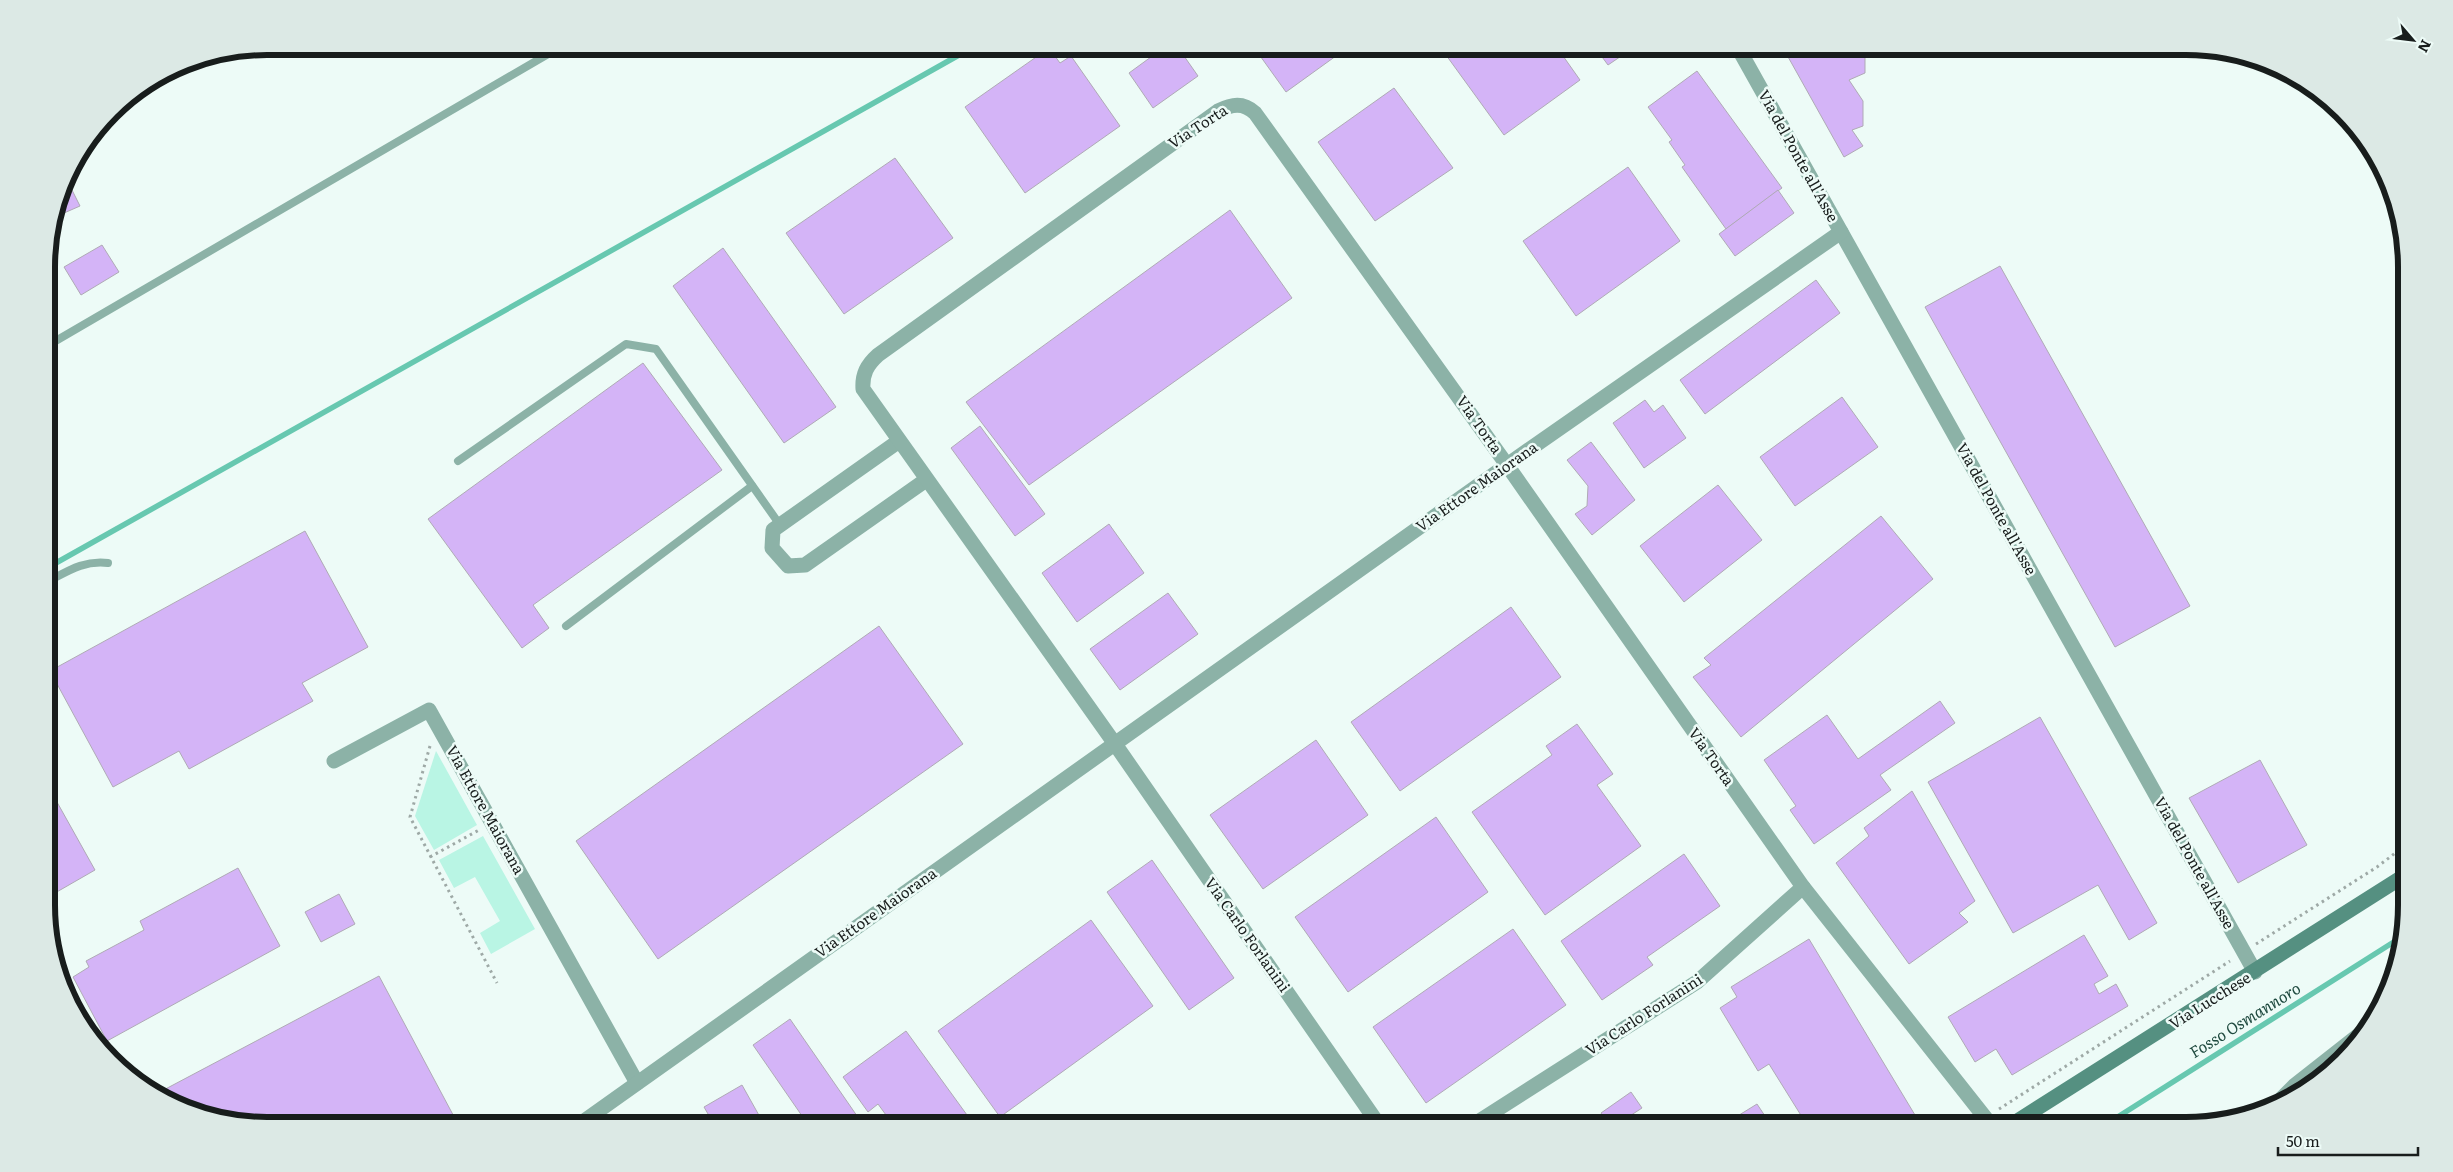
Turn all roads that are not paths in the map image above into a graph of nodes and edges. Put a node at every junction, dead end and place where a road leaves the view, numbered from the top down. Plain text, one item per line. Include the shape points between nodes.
1 (546, 55) edge
2 (1742, 55) edge
3 (1841, 232) junction
4 (55, 341) edge
5 (899, 441) junction
6 (458, 461) dead end
7 (1507, 465) junction
8 (926, 480) junction
9 (752, 486) junction
10 (780, 525) junction
11 (108, 563) dead end
12 (55, 578) edge
13 (566, 626) dead end
14 (1115, 744) junction
15 (334, 761) dead end
16 (2398, 880) edge
17 (1803, 887) junction
18 (2255, 972) junction
19 (2342, 1048) edge
20 (637, 1083) junction
21 (2290, 1090) edge
22 (590, 1117) edge
23 (1373, 1117) edge
24 (1487, 1117) edge
25 (1985, 1117) edge
26 (2025, 1117) edge

1 - 4 lane
2 - 3 street, Via del Ponte all'Asse
3 - 7 street, Via Ettore Maiorana
3 - 18 street, Via del Ponte all'Asse
5 - 7 street, Via Torta via 863,388 864,375 878,355 1210,117 1225,107 1242,105 1255,113
5 - 8 street
5 - 10 street
6 - 9 lane via 626,344 656,349
7 - 14 street, Via Ettore Maiorana
7 - 17 street, Via Torta
8 - 10 street via 805,565 788,566 772,548 773,530
8 - 14 street
9 - 10 lane
9 - 13 lane
11 - 12 lane via 94,561 78,565
14 - 20 street, Via Ettore Maiorana
14 - 23 street, Via Carlo Forlanini
15 - 20 street, Via Ettore Maiorana via 429,710
16 - 18 main road, Via Lucchese
17 - 24 street, Via Carlo Forlanini via 1697,982
17 - 25 street, Via Torta
18 - 26 main road, Via Lucchese
19 - 21 street
20 - 22 street, Via Ettore Maiorana

